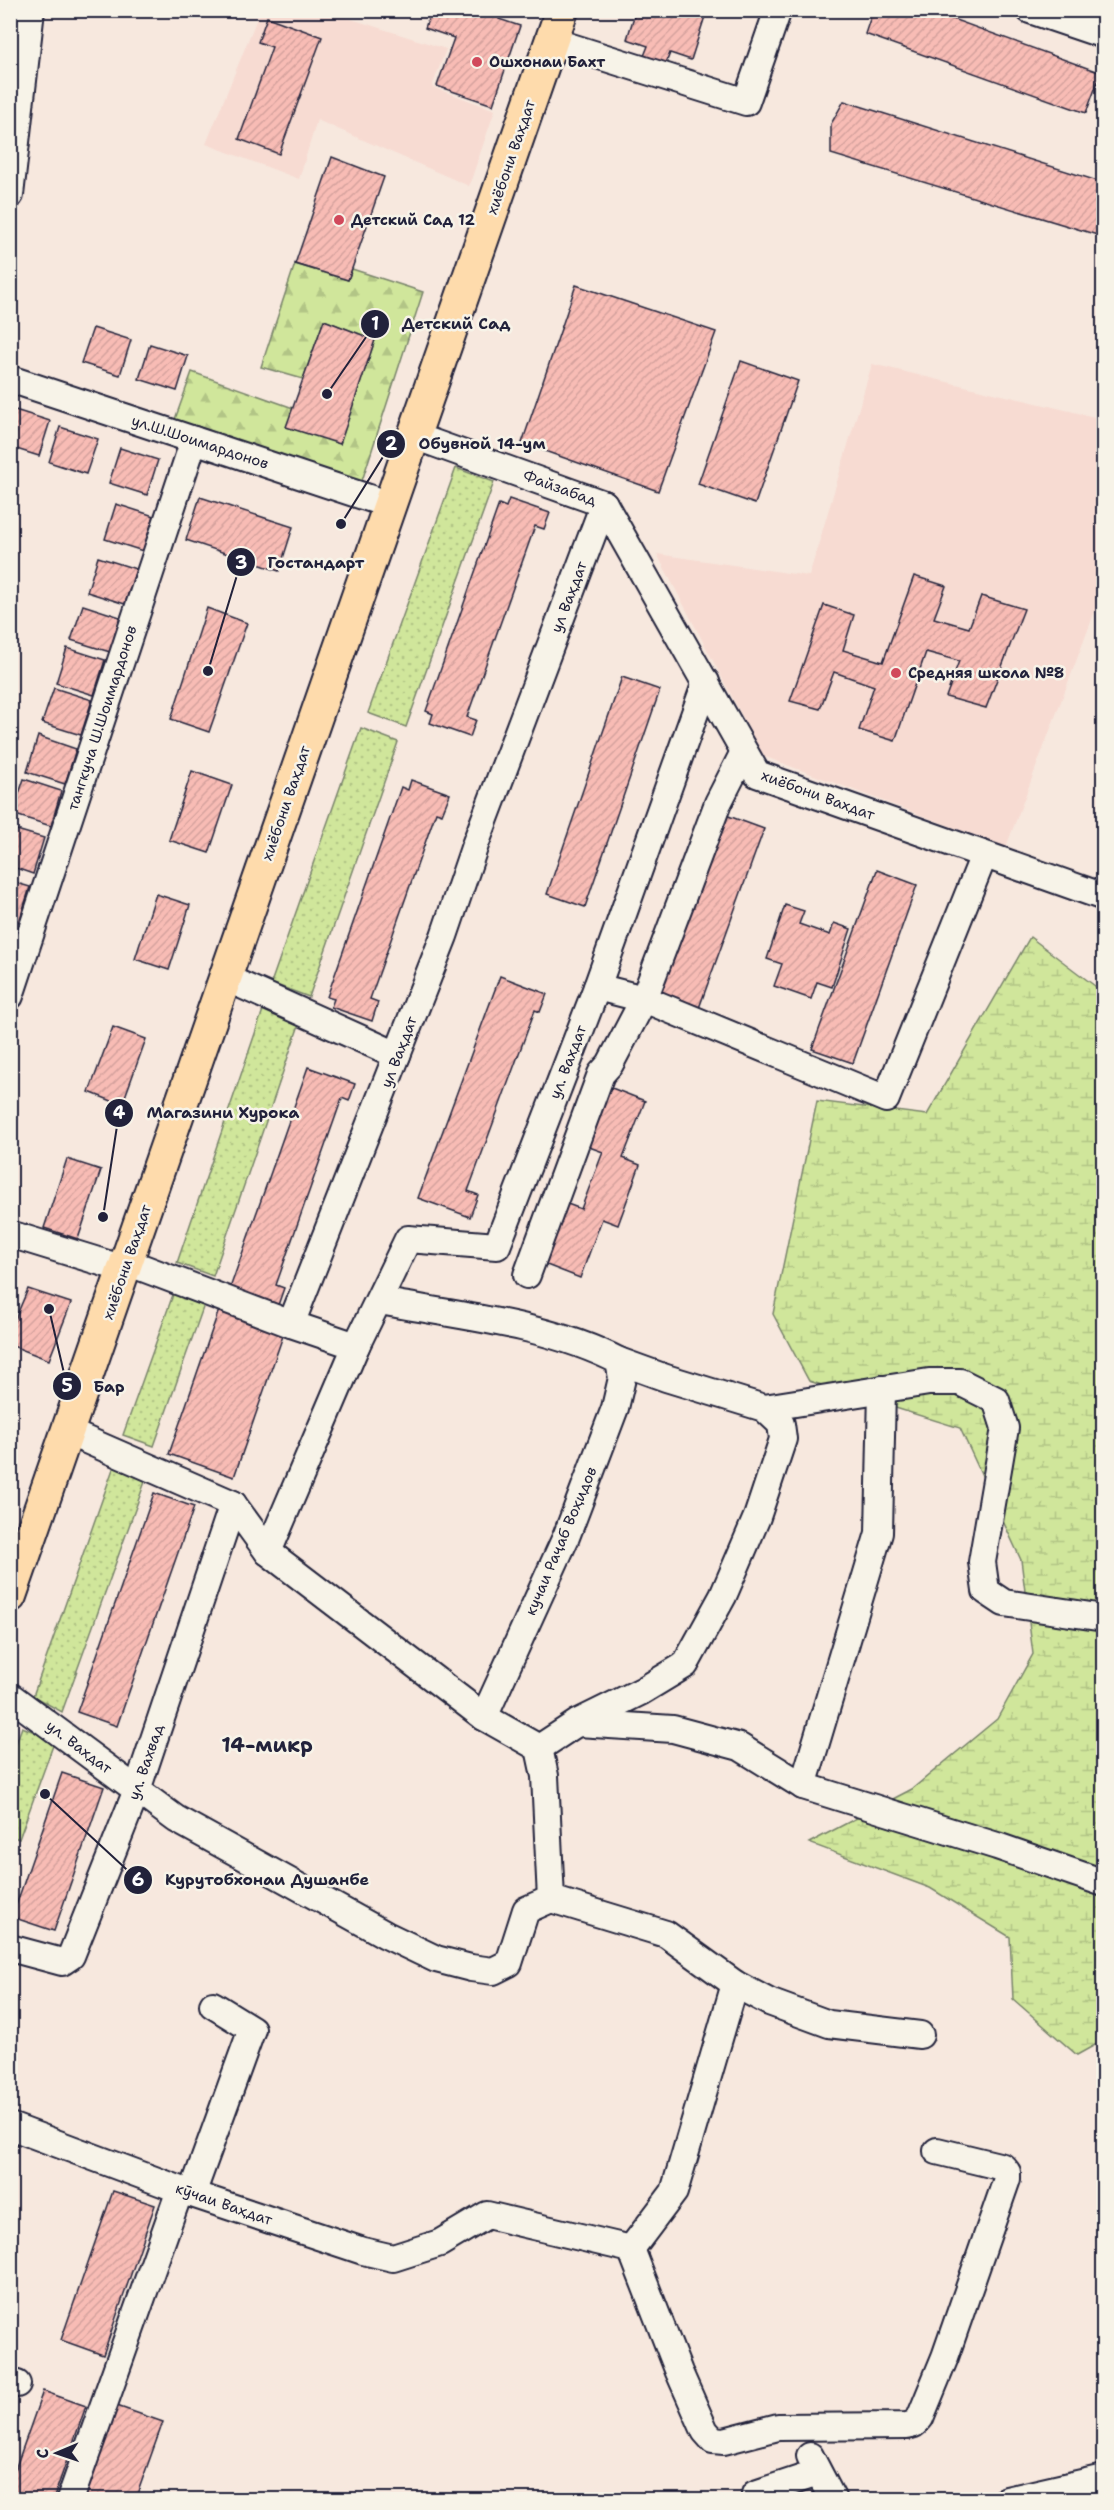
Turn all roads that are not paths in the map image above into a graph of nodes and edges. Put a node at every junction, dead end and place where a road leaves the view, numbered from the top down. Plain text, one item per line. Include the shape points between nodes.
1 (31, 10) edge
2 (562, 10) edge
3 (778, 10) edge
4 (1030, 10) edge
5 (1104, 35) edge
6 (552, 41) junction
7 (10, 195) edge
8 (10, 379) edge
9 (414, 436) junction
10 (194, 440) junction
11 (604, 504) junction
12 (390, 505) junction
13 (706, 682) junction
14 (744, 752) junction
15 (984, 855) junction
16 (1104, 897) edge
17 (226, 978) junction
18 (597, 987) junction
19 (10, 996) edge
20 (644, 999) junction
21 (397, 1055) junction
22 (10, 1233) edge
23 (126, 1265) junction
24 (527, 1275) dead end
25 (380, 1301) junction
26 (291, 1324) junction
27 (356, 1346) junction
28 (619, 1361) junction
29 (882, 1389) junction
30 (764, 1408) junction
31 (68, 1432) junction
32 (233, 1504) junction
33 (268, 1552) junction
34 (10, 1596) edge
35 (1104, 1618) edge
36 (10, 1696) edge
37 (484, 1718) junction
38 (577, 1723) junction
39 (539, 1749) junction
40 (803, 1786) junction
41 (137, 1791) junction
42 (1104, 1883) edge
43 (551, 1899) junction
44 (10, 1948) edge
45 (735, 1984) junction
46 (213, 2005) dead end
47 (920, 2035) dead end
48 (10, 2126) edge
49 (937, 2151) dead end
50 (186, 2192) junction
51 (631, 2249) junction
52 (1104, 2478) edge
53 (755, 2494) dead end
54 (70, 2499) edge
55 (833, 2499) edge
56 (1007, 2499) edge

1 - 7 street
2 - 6 main road, хиёбони Ваҳдат
3 - 6 street via 746,102
4 - 5 street
6 - 9 main road, хиёбони Ваҳдат
8 - 10 street, ул.Ш.Шоимардонов
9 - 11 street, Файзабад
9 - 12 main road, хиёбони Ваҳдат
10 - 12 street, ул.Ш.Шоимардонов
10 - 19 street, тангкуча Ш.Шоимардонов
11 - 13 street, хиёбони Вахдат
11 - 21 street, ул Ваҳдат
12 - 17 main road, хиёбони Ваҳдат
13 - 14 street, хиёбони Вахдат
13 - 18 street, ул. Вахдат
14 - 15 street, хиёбони Вахдат via 757,774
14 - 20 street via 718,803
15 - 16 street, хиёбони Вахдат
15 - 20 street via 886,1099
17 - 21 street
17 - 23 main road, хиёбони Ваҳдат
18 - 20 street
18 - 25 street, ул. Вахдат via 497,1246 408,1239
20 - 24 street via 601,1074
21 - 26 street, ул Ваҳдат
22 - 23 street
23 - 26 street
23 - 31 main road, хиёбони Ваҳдат
25 - 27 street, ул. Вахдат
25 - 28 street via 558,1335
26 - 27 street
27 - 33 street
28 - 30 street
28 - 37 street, кучаи Раҷаб Воҳидов via 622,1378 615,1408 574,1516
29 - 30 street
29 - 35 street via 960,1382 996,1401 1005,1428 982,1562 986,1591 1004,1603
29 - 40 street via 879,1533
30 - 38 street via 782,1424 780,1449 757,1517 723,1596 685,1665
31 - 32 street
31 - 34 main road, хиёбони Ваҳдат
32 - 33 street
32 - 41 street, ул. Вахвад
33 - 37 street
36 - 41 street, ул. Вахдат
37 - 39 street
38 - 39 street
38 - 40 street via 673,1729 729,1744
39 - 43 street via 545,1776
40 - 42 street
41 - 43 street, ул. Вахдат via 176,1819 436,1959 493,1971 508,1963 526,1910
41 - 44 street, ул. Вахвад via 71,1956 63,1962
43 - 45 street via 666,1934
45 - 47 street via 769,2002 829,2024
45 - 51 street via 674,2192
46 - 50 street via 252,2029
48 - 50 street, кӯчаи Ваҳдат
49 - 51 street via 1003,2167 1008,2179 945,2357 914,2424 778,2427 724,2441 713,2440 705,2431 679,2372
50 - 51 street, кӯчаи Ваҳдат via 393,2258 441,2242 487,2215
50 - 54 street
52 - 56 street
53 - 55 street via 814,2464

